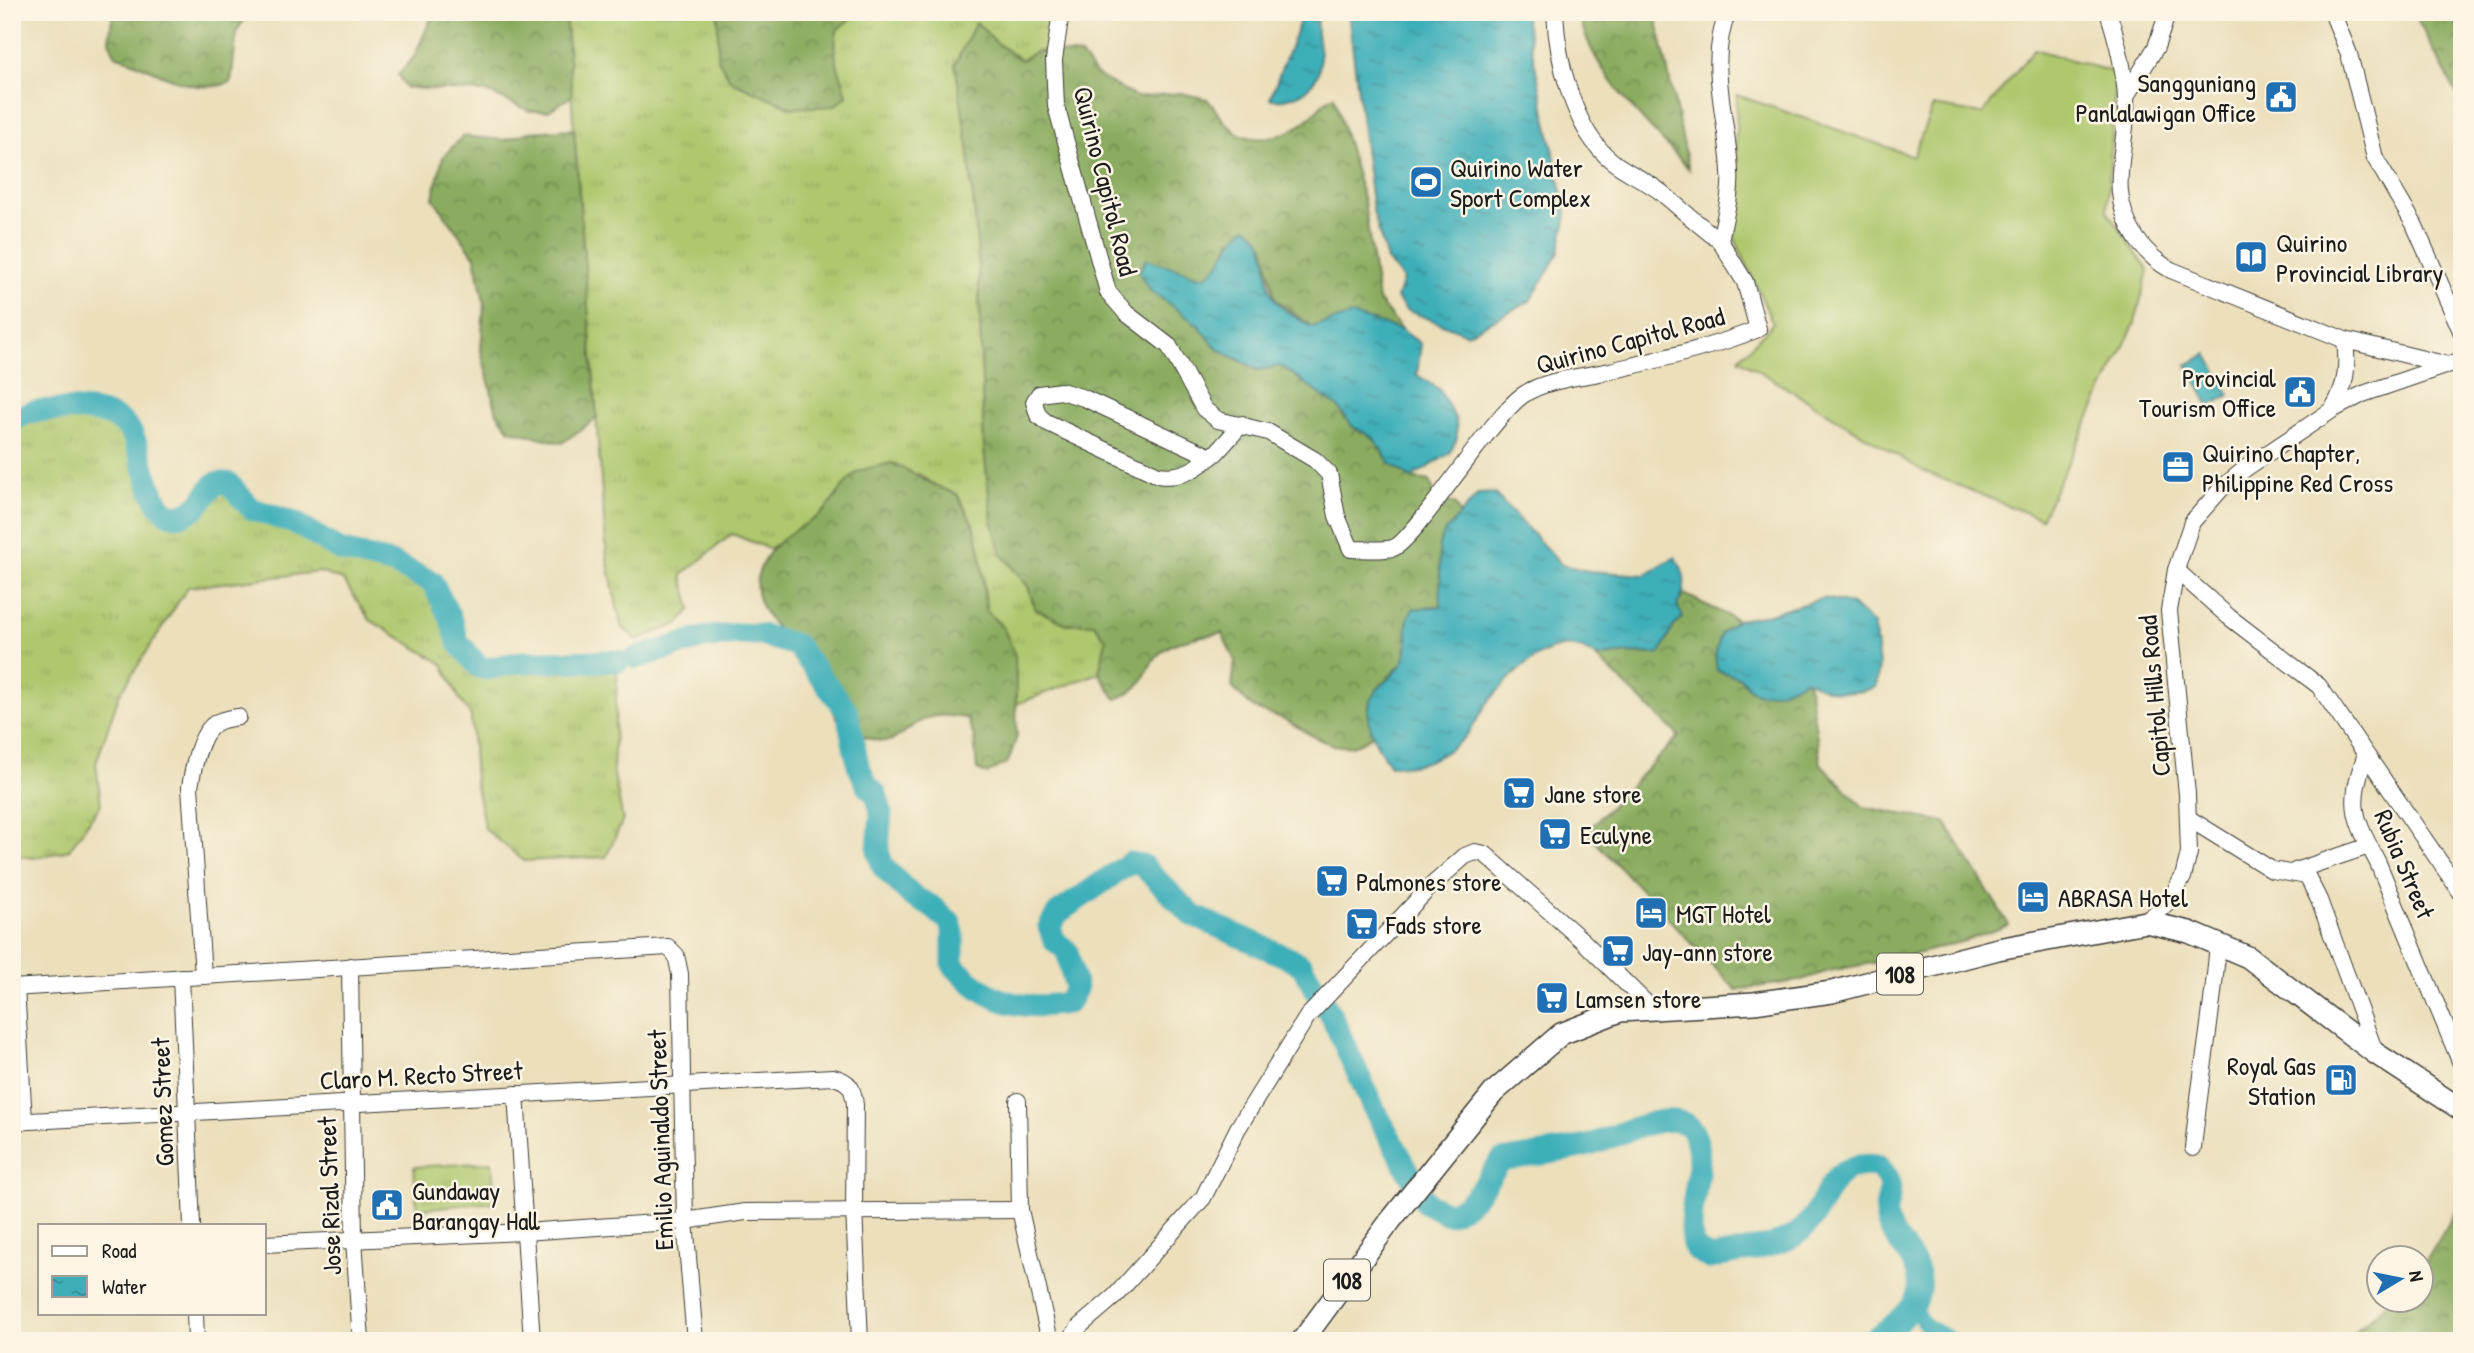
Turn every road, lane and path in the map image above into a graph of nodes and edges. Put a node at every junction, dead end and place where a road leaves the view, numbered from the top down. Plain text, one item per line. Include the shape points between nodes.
1 (1061, 12) edge
2 (1555, 12) edge
3 (1728, 12) edge
4 (2108, 12) edge
5 (2168, 12) edge
6 (2332, 12) edge
7 (2126, 96) junction
8 (1720, 241) junction
9 (2462, 333) edge
10 (2345, 340) junction
11 (2462, 360) edge
12 (2444, 364) junction
13 (2332, 410) junction
14 (1242, 424) junction
15 (1211, 457) junction
16 (2176, 570) junction
17 (238, 717) dead end
18 (2365, 757) junction
19 (2188, 818) junction
20 (2370, 846) junction
21 (2295, 871) junction
22 (2462, 894) edge
23 (2146, 922) junction
24 (2218, 942) junction
25 (350, 966) junction
26 (203, 975) junction
27 (181, 977) junction
28 (14, 988) edge
29 (1652, 1009) junction
30 (2375, 1053) junction
31 (2462, 1066) edge
32 (682, 1085) junction
33 (516, 1094) junction
34 (1018, 1101) dead end
35 (350, 1103) junction
36 (2462, 1110) edge
37 (186, 1112) junction
38 (18, 1121) edge
39 (2193, 1148) dead end
40 (854, 1209) junction
41 (1020, 1210) junction
42 (685, 1220) junction
43 (192, 1224) edge
44 (524, 1232) junction
45 (354, 1239) junction
46 (266, 1244) edge
47 (195, 1314) edge
48 (196, 1341) edge
49 (360, 1341) edge
50 (532, 1341) edge
51 (695, 1341) edge
52 (860, 1341) edge
53 (1050, 1341) edge
54 (1069, 1341) edge
55 (1302, 1341) edge

1 - 14 street, Quirino Capitol Road via 1054,60 1056,106 1108,292 1126,313 1170,346 1204,409 1218,420
2 - 8 street via 1574,102 1597,146
3 - 8 street via 1719,33 1718,63 1731,176
4 - 7 street
5 - 7 street via 2156,47
6 - 9 street via 2349,54 2375,158 2414,224
7 - 10 street via 2118,185 2124,219 2150,256 2171,270
8 - 14 street, Quirino Capitol Road via 1745,282 1758,330 1524,395 1462,464 1415,531 1395,548 1351,549 1337,516 1329,474 1293,445
10 - 12 street
10 - 13 street via 2343,392
11 - 12 street, Capitol Hills Road
12 - 13 street, Capitol Hills Road
13 - 16 street, Capitol Hills Road via 2222,488 2192,522
14 - 15 street
15 - 15 street via 1084,398 1050,391 1039,394 1034,402 1046,422 1158,475 1184,475
16 - 18 street via 2319,686
16 - 19 street, Capitol Hills Road via 2169,611
17 - 26 street via 217,722 209,730 190,786
18 - 20 street, Rubia Street via 2354,788 2356,811
18 - 22 street
19 - 21 street via 2272,870
19 - 23 street, Capitol Hills Road via 2189,853 2183,877 2170,900
20 - 21 street
20 - 31 street, Rubia Street
21 - 30 street via 2313,886
23 - 24 main road, 108
23 - 29 main road, 108 via 1998,949 1832,992 1754,1003
24 - 30 main road, 108 via 2267,970
24 - 39 street
25 - 26 street
25 - 32 street, Emilio Aguinaldo Street via 663,946 676,955 680,974
25 - 35 street, Jose Rizal Street
26 - 27 street
27 - 28 street
27 - 37 street, Gomez Street
28 - 38 street
29 - 54 street via 1574,933 1479,851 1465,856 1307,1017 1238,1128 1203,1198
29 - 55 main road, 108 via 1620,1011 1561,1034 1494,1092
30 - 36 main road, 108
32 - 33 street, Claro M. Recto Street
32 - 40 street, Claro M. Recto Street via 833,1077 848,1082 854,1095
32 - 42 street, Emilio Aguinaldo Street
33 - 35 street, Claro M. Recto Street
33 - 44 street
34 - 41 street
35 - 37 street, Claro M. Recto Street
35 - 45 street, Jose Rizal Street
37 - 38 street, Claro M. Recto Street
37 - 43 street, Gomez Street
40 - 41 street
40 - 42 street via 745,1212
40 - 52 street
41 - 53 street
42 - 44 street
42 - 51 street, Emilio Aguinaldo Street
44 - 45 street
44 - 50 street
45 - 46 street
45 - 49 street, Jose Rizal Street
47 - 48 street

